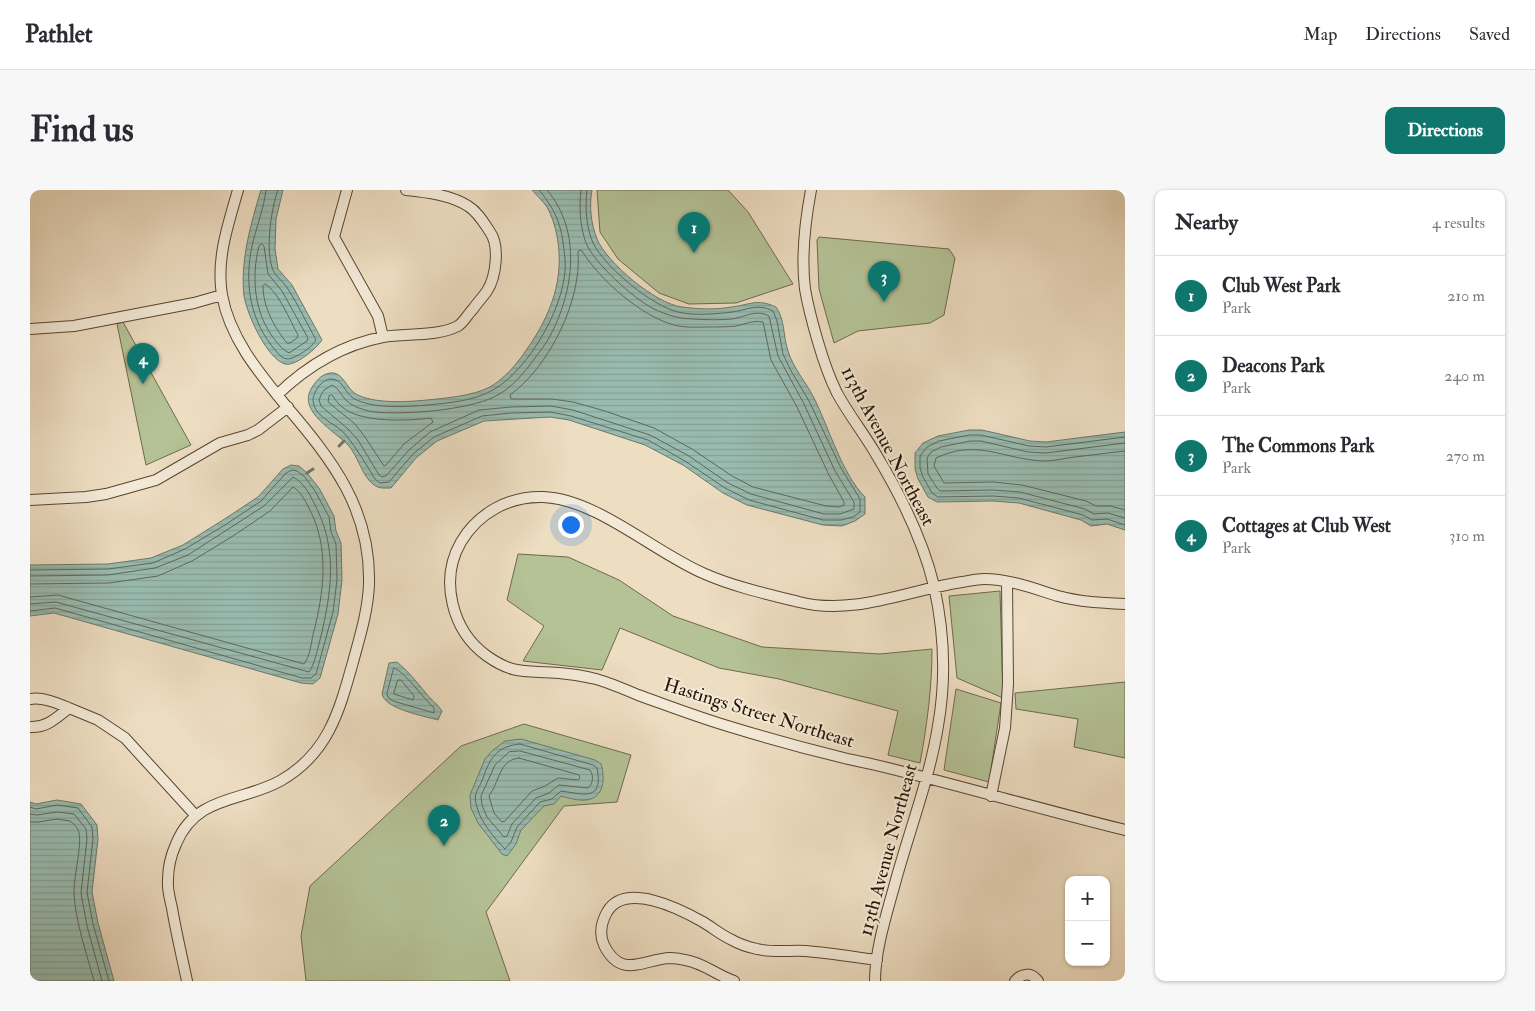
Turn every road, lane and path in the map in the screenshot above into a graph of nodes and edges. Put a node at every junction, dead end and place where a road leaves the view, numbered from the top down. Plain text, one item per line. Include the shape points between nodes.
1 (238, 190) edge
2 (347, 190) edge
3 (406, 190) edge
4 (811, 190) edge
5 (222, 295) junction
6 (30, 329) edge
7 (383, 337) junction
8 (278, 395) junction
9 (288, 407) junction
10 (30, 500) edge
11 (1007, 582) junction
12 (934, 587) junction
13 (1125, 604) edge
14 (30, 699) edge
15 (69, 708) junction
16 (30, 727) edge
17 (926, 778) junction
18 (991, 796) junction
19 (196, 816) junction
20 (1125, 830) edge
21 (877, 960) junction
22 (187, 981) edge
23 (734, 981) edge
24 (875, 981) edge
25 (1015, 981) edge
26 (1038, 981) edge

1 - 5 street via 220,258
2 - 7 street via 334,237 378,316
3 - 7 street via 421,191 469,207 494,238 494,269 488,290 460,324 448,330
4 - 12 street, 113th Avenue Northeast via 803,262 805,289 822,357 838,394 877,456 911,521
5 - 6 street via 74,326
5 - 8 street via 235,334 250,360
7 - 8 street via 327,356
8 - 9 street
9 - 10 street via 258,430 220,443 156,480 106,494
9 - 19 street via 331,461 361,518 369,584 362,629 334,723 308,761 277,782 212,804
11 - 12 street, Hastings Street Northeast via 985,579
11 - 13 street, Hastings Street Northeast via 1063,597
11 - 18 street via 1006,728
12 - 17 street, 113th Avenue Northeast via 943,682 938,726
12 - 17 street, Hastings Street Northeast via 882,601 841,606 806,604 706,575 585,508 541,497 504,503 471,528 459,545 450,583 453,609 460,627 470,642 498,664 515,670 558,672 597,680 729,727
14 - 15 street
15 - 16 street via 52,722
15 - 19 street via 98,720 125,738
17 - 18 street, Hastings Street Northeast
17 - 21 street, 113th Avenue Northeast via 886,916
18 - 20 street, Hastings Street Northeast
19 - 22 street via 176,842 167,881
21 - 23 street via 752,948 734,942 687,914 638,897 625,898 608,910 600,933 607,951 617,961 636,966 670,958 686,960 703,964
21 - 24 street, 113th Avenue Northeast
25 - 26 street via 1025,974

